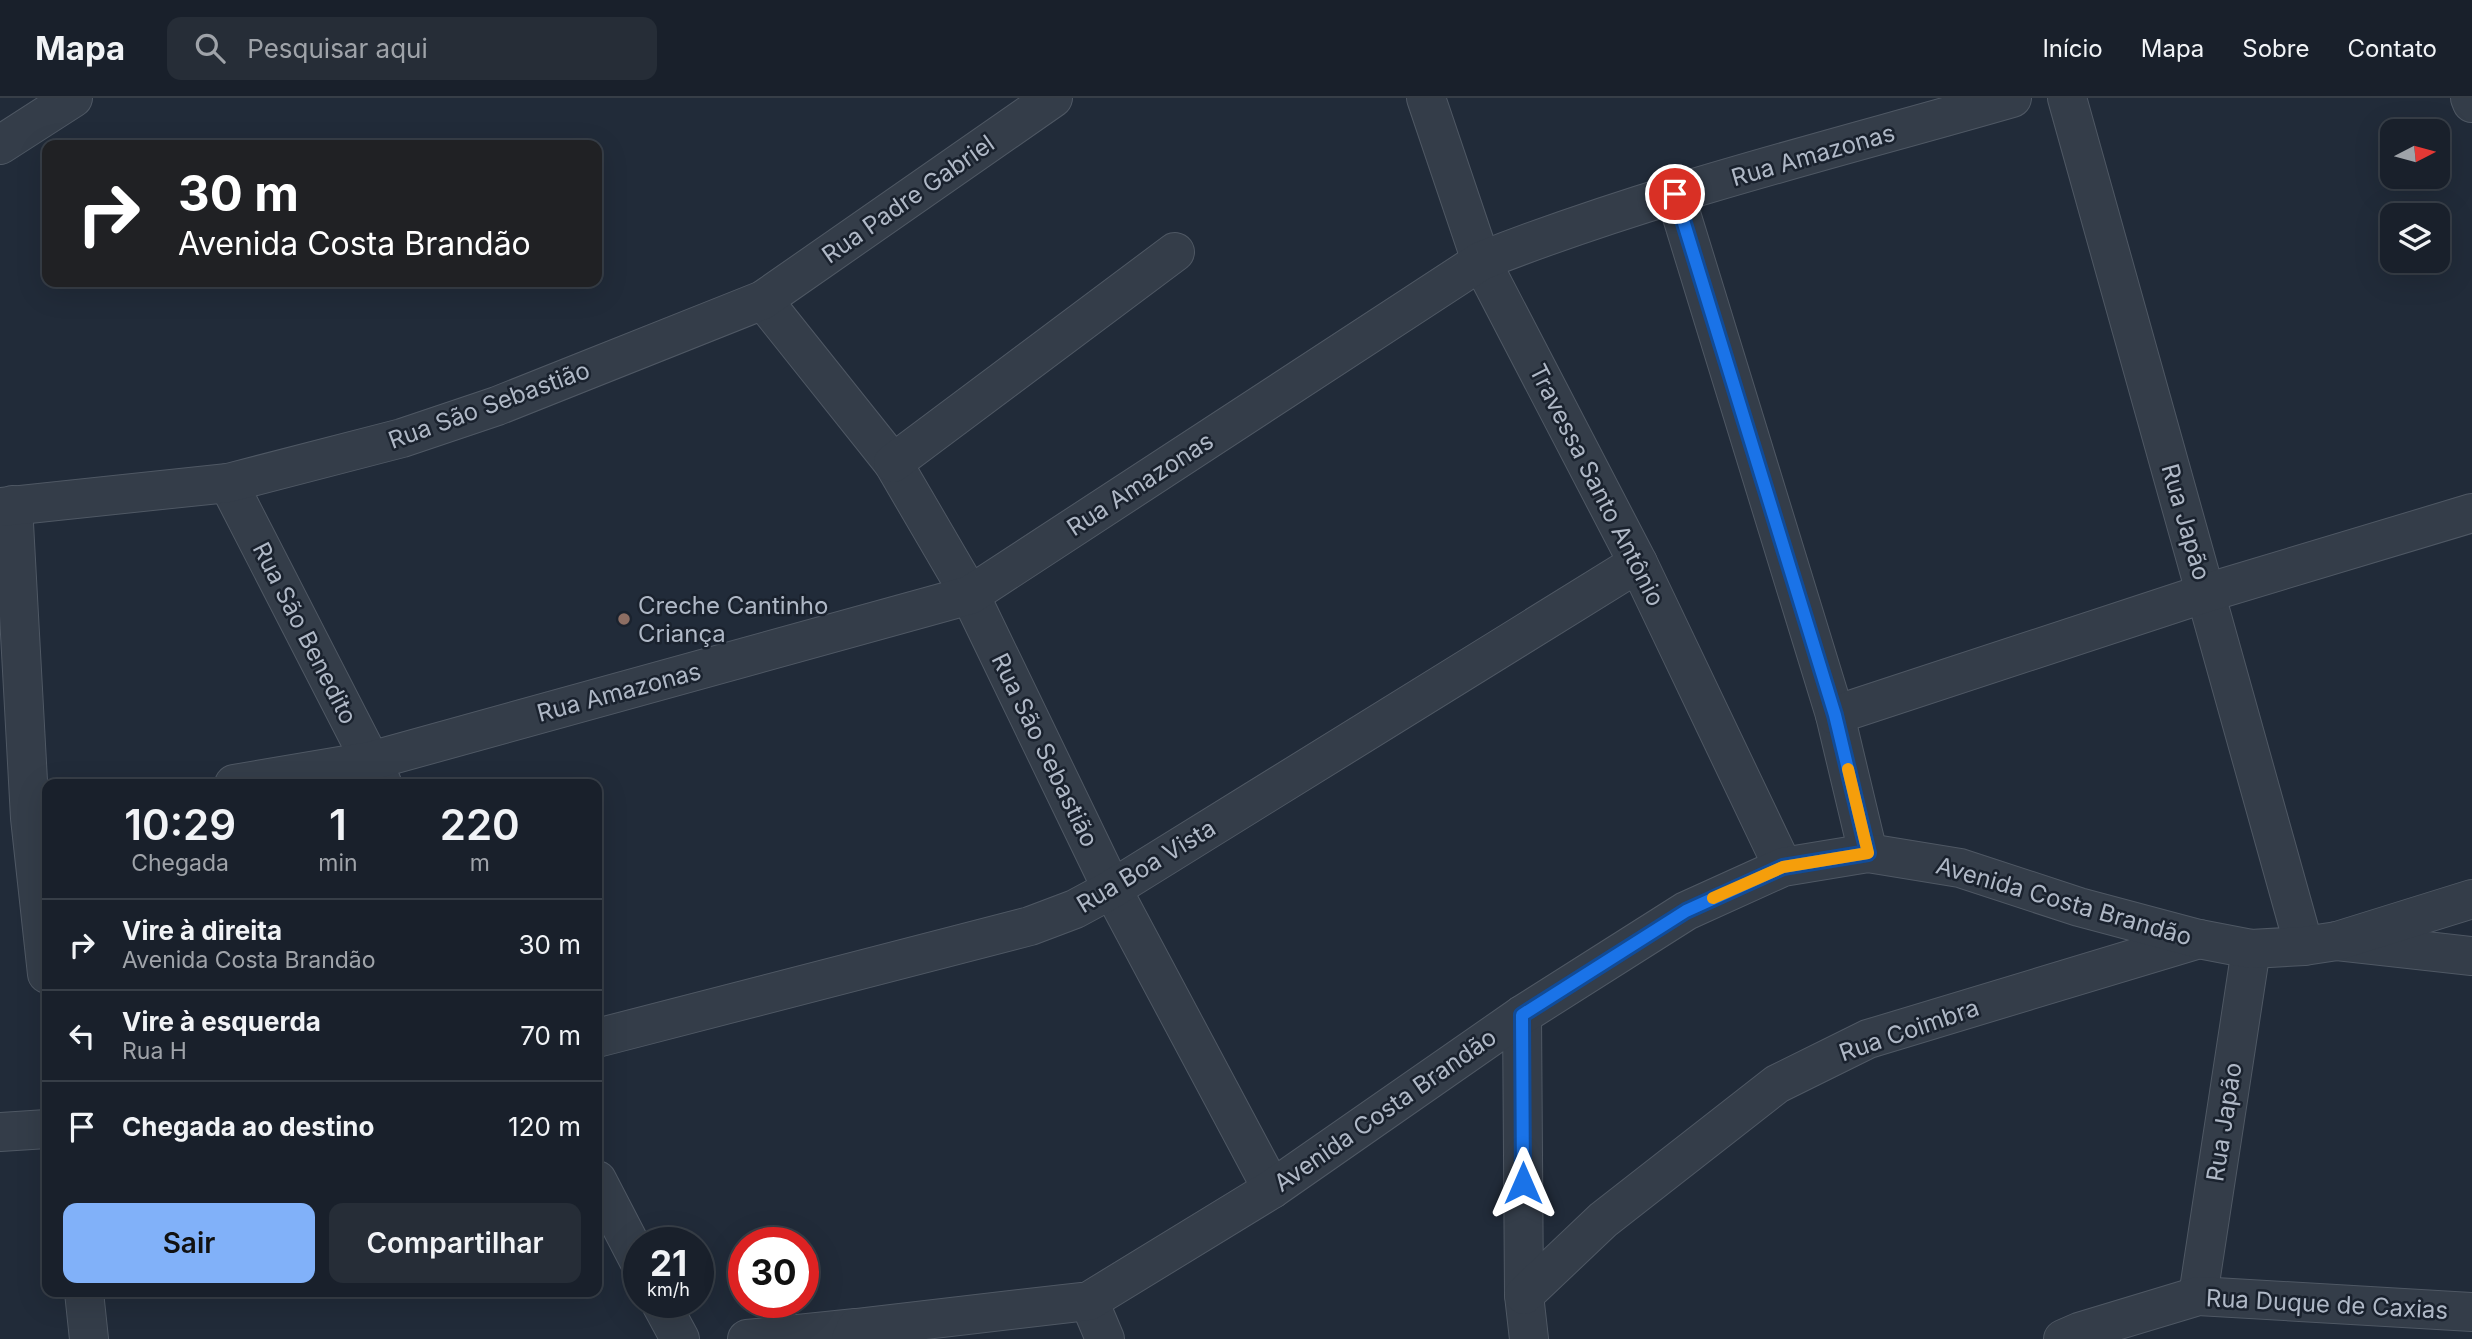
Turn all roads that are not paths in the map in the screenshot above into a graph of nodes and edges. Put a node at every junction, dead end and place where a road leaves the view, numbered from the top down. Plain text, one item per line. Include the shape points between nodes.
1 (73, 98) edge
2 (1054, 98) edge
3 (1426, 98) edge
4 (2012, 98) edge
5 (2067, 98) edge
6 (2470, 98) edge
7 (2472, 103) edge
8 (0, 145) edge
9 (1675, 194) junction
10 (1175, 252) dead end
11 (1481, 261) junction
12 (763, 300) junction
13 (893, 463) junction
14 (228, 483) junction
15 (6, 506) edge
16 (2472, 513) edge
17 (1638, 563) junction
18 (2206, 593) junction
19 (970, 596) junction
20 (1835, 715) junction
21 (377, 773) edge
22 (299, 779) edge
23 (26, 818) edge
24 (1868, 853) junction
25 (1783, 867) junction
26 (1112, 889) junction
27 (2472, 899) edge
28 (42, 937) edge
29 (2199, 939) junction
30 (2321, 943) junction
31 (2251, 949) junction
32 (2472, 956) edge
33 (1522, 1015) junction
34 (602, 1037) edge
35 (42, 1129) edge
36 (0, 1132) edge
37 (1272, 1189) junction
38 (602, 1190) edge
39 (623, 1230) edge
40 (1524, 1295) junction
41 (2198, 1296) junction
42 (85, 1297) edge
43 (1090, 1301) junction
44 (2472, 1312) edge
45 (669, 1318) edge
46 (853, 1333) edge
47 (89, 1339) edge
48 (680, 1339) edge
49 (747, 1339) edge
50 (1105, 1339) edge
51 (1529, 1339) edge
52 (2063, 1339) edge

1 - 8 street
2 - 12 street, Rua Padre Gabriel
3 - 11 street, Travessa Santo Antônio
4 - 9 street, Rua Amazonas
5 - 18 street, Rua Japão
6 - 7 street
9 - 11 street, Rua Amazonas
9 - 20 street
10 - 13 street
11 - 17 street, Travessa Santo Antônio
11 - 19 street, Rua Amazonas
12 - 13 street, Rua São Sebastião
12 - 14 street, Rua São Sebastião via 497,406 402,438
13 - 19 street, Rua São Sebastião
14 - 15 street, Rua São Sebastião
14 - 21 street, Rua São Benedito
15 - 23 street
16 - 18 street
17 - 25 street, Travessa Santo Antônio
17 - 26 street, Rua Boa Vista
18 - 20 street
18 - 30 street, Rua Japão
19 - 21 street, Rua Amazonas
19 - 26 street, Rua São Sebastião
20 - 24 street
21 - 22 street, Rua Amazonas
23 - 28 street
24 - 25 street, Avenida Costa Brandão
24 - 29 street, Avenida Costa Brandão via 1960,868
25 - 33 street, Avenida Costa Brandão via 1686,911
26 - 34 street, Rua Boa Vista via 1030,926
26 - 37 street, Rua São Sebastião
27 - 30 street
29 - 31 street, Avenida Costa Brandão
29 - 40 street, Rua Coimbra via 1868,1039 1777,1084 1602,1220
30 - 31 street, Avenida Costa Brandão
30 - 32 street
31 - 41 street, Rua Japão
33 - 37 street, Avenida Costa Brandão
33 - 40 street
35 - 36 street
37 - 43 street, Avenida Costa Brandão
38 - 39 street
40 - 51 street
41 - 44 street, Rua Duque de Caxias
41 - 52 street, Rua Duque de Caxias
42 - 47 street
43 - 46 street, Avenida Costa Brandão
43 - 50 street
45 - 48 street
46 - 49 street, Avenida Costa Brandão

